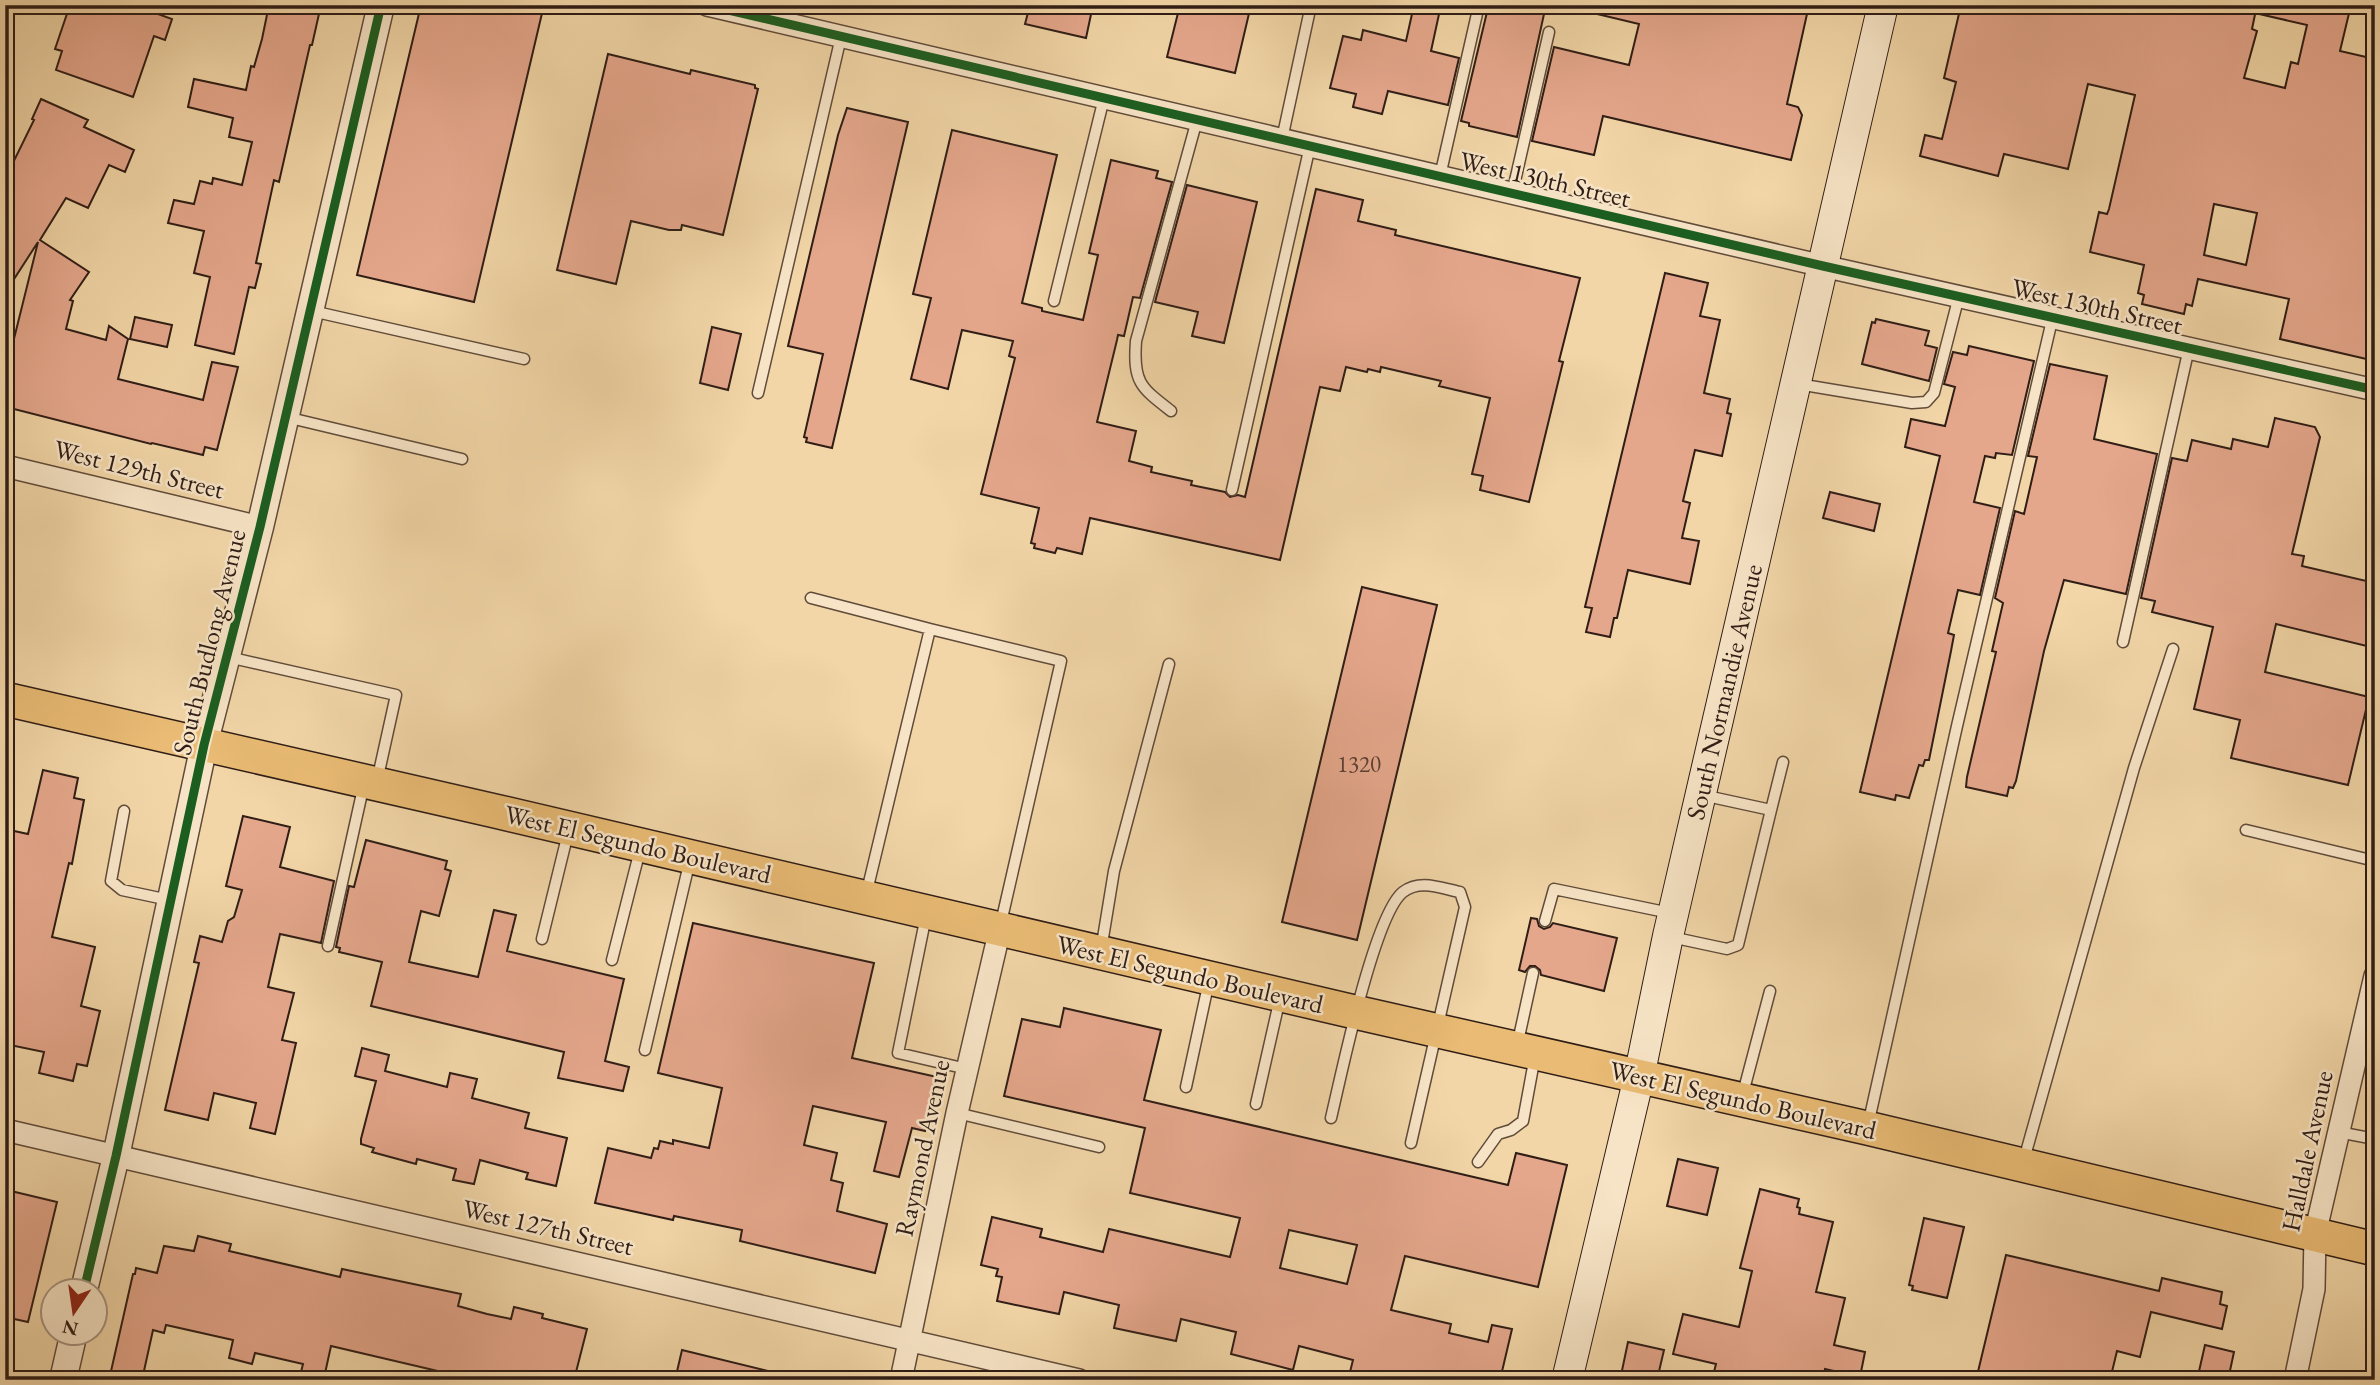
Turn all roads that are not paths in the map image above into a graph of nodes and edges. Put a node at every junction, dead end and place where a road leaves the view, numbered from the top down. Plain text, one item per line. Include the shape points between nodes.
1 (381, 5) edge
2 (706, 5) edge
3 (1311, 5) edge
4 (1479, 5) edge
5 (1883, 5) edge
6 (1549, 32) dead end
7 (841, 37) junction
8 (1104, 98) junction
9 (1197, 120) junction
10 (1282, 139) junction
11 (1310, 146) junction
12 (1440, 176) junction
13 (1512, 194) junction
14 (1822, 266) junction
15 (1959, 296) junction
16 (1054, 301) dead end
17 (310, 311) junction
18 (2053, 316) junction
19 (2189, 348) junction
20 (524, 359) dead end
21 (1795, 383) junction
22 (2375, 390) edge
23 (758, 393) dead end
24 (1171, 411) dead end
25 (286, 417) junction
26 (462, 460) dead end
27 (5, 466) edge
28 (1232, 491) dead end
29 (260, 527) junction
30 (811, 598) dead end
31 (930, 629) junction
32 (2123, 642) dead end
33 (2173, 649) dead end
34 (227, 657) junction
35 (1169, 664) dead end
36 (5, 699) edge
37 (204, 745) junction
38 (1783, 762) dead end
39 (370, 783) junction
40 (1701, 795) junction
41 (1771, 810) junction
42 (124, 811) dead end
43 (569, 828) junction
44 (2246, 830) dead end
45 (641, 846) junction
46 (691, 857) junction
47 (2375, 861) edge
48 (865, 898) junction
49 (169, 900) junction
50 (927, 912) junction
51 (1545, 921) dead end
52 (1671, 925) junction
53 (1000, 929) junction
54 (542, 939) dead end
55 (328, 946) dead end
56 (1101, 953) junction
57 (612, 960) dead end
58 (1533, 973) dead end
59 (2375, 975) edge
60 (1210, 979) junction
61 (1770, 991) dead end
62 (1280, 995) junction
63 (1357, 1013) junction
64 (1436, 1031) junction
65 (645, 1050) dead end
66 (1526, 1051) junction
67 (967, 1069) junction
68 (1639, 1077) junction
69 (1186, 1087) dead end
70 (1741, 1100) junction
71 (1256, 1104) dead end
72 (957, 1113) junction
73 (1332, 1118) dead end
74 (1867, 1128) junction
75 (5, 1130) edge
76 (2338, 1132) junction
77 (2375, 1139) edge
78 (1411, 1143) dead end
79 (1099, 1147) dead end
80 (116, 1156) junction
81 (1478, 1162) dead end
82 (2023, 1165) junction
83 (2315, 1234) junction
84 (2375, 1248) edge
85 (87, 1276) edge
86 (910, 1341) junction
87 (71, 1346) edge
88 (63, 1380) edge
89 (901, 1380) edge
90 (1079, 1380) edge
91 (1567, 1380) edge
92 (2295, 1380) edge

1 - 17 street, South Budlong Avenue
2 - 7 street, West 130th Street
3 - 10 lane
4 - 12 lane
5 - 14 main road, South Normandie Avenue
6 - 13 lane
7 - 8 street, West 130th Street
7 - 23 lane
8 - 9 street, West 130th Street
8 - 16 lane
9 - 10 street, West 130th Street
9 - 24 lane via 1136,341 1134,367 1144,390
10 - 11 street, West 130th Street
11 - 12 street, West 130th Street
11 - 28 lane
12 - 13 street, West 130th Street
13 - 14 street, West 130th Street
14 - 15 street, West 130th Street
14 - 21 main road, South Normandie Avenue
15 - 18 street, West 130th Street
15 - 21 lane via 1934,393 1926,402
17 - 20 lane
17 - 25 street, South Budlong Avenue
18 - 19 street, West 130th Street
18 - 74 lane
19 - 22 street, West 130th Street
19 - 32 lane
21 - 40 main road, South Normandie Avenue
25 - 26 lane
25 - 29 street, South Budlong Avenue
27 - 29 street, West 129th Street
29 - 34 street, South Budlong Avenue
30 - 31 lane
31 - 48 lane
31 - 53 lane via 1061,661
33 - 82 lane via 2134,768
34 - 37 street, South Budlong Avenue
34 - 39 lane via 396,695
35 - 56 lane via 1114,871
36 - 37 main road, West El Segundo Boulevard
37 - 39 main road, West El Segundo Boulevard
37 - 49 street, South Budlong Avenue
38 - 41 lane
39 - 43 main road, West El Segundo Boulevard
39 - 55 lane
40 - 41 lane
40 - 52 main road, South Normandie Avenue
41 - 52 lane via 1738,945 1727,949
42 - 49 lane via 111,881 122,890
43 - 45 main road, West El Segundo Boulevard
43 - 54 lane
44 - 47 lane
45 - 46 main road, West El Segundo Boulevard
45 - 57 lane
46 - 48 main road, West El Segundo Boulevard
46 - 65 lane
48 - 50 main road, West El Segundo Boulevard
49 - 80 street, South Budlong Avenue
50 - 53 main road, West El Segundo Boulevard
50 - 67 lane via 898,1053
51 - 52 lane via 1554,889
52 - 68 main road, South Normandie Avenue
53 - 56 main road, West El Segundo Boulevard
53 - 67 street, Raymond Avenue
56 - 60 main road, West El Segundo Boulevard
58 - 66 lane
59 - 76 street, Halldale Avenue
60 - 62 main road, West El Segundo Boulevard
60 - 69 lane
61 - 70 lane
62 - 63 main road, West El Segundo Boulevard
62 - 71 lane
63 - 64 main road, West El Segundo Boulevard
63 - 64 lane via 1391,910 1402,893 1421,883 1460,892 1465,907
63 - 73 lane
64 - 66 main road, West El Segundo Boulevard
64 - 78 lane
66 - 68 main road, West El Segundo Boulevard
66 - 81 lane via 1523,1121 1498,1134
67 - 72 street, Raymond Avenue
68 - 70 main road, West El Segundo Boulevard
68 - 91 main road, South Normandie Avenue
70 - 74 main road, West El Segundo Boulevard
72 - 79 lane
72 - 86 street, Raymond Avenue
74 - 82 main road, West El Segundo Boulevard
75 - 80 street, West 127th Street
76 - 77 lane
76 - 83 street, Halldale Avenue
80 - 85 street, South Budlong Avenue
80 - 86 street, West 127th Street
82 - 83 main road, West El Segundo Boulevard
83 - 84 main road, West El Segundo Boulevard
83 - 92 street, Halldale Avenue via 2314,1289
86 - 89 street, Raymond Avenue
86 - 90 street, West 127th Street
87 - 88 street

